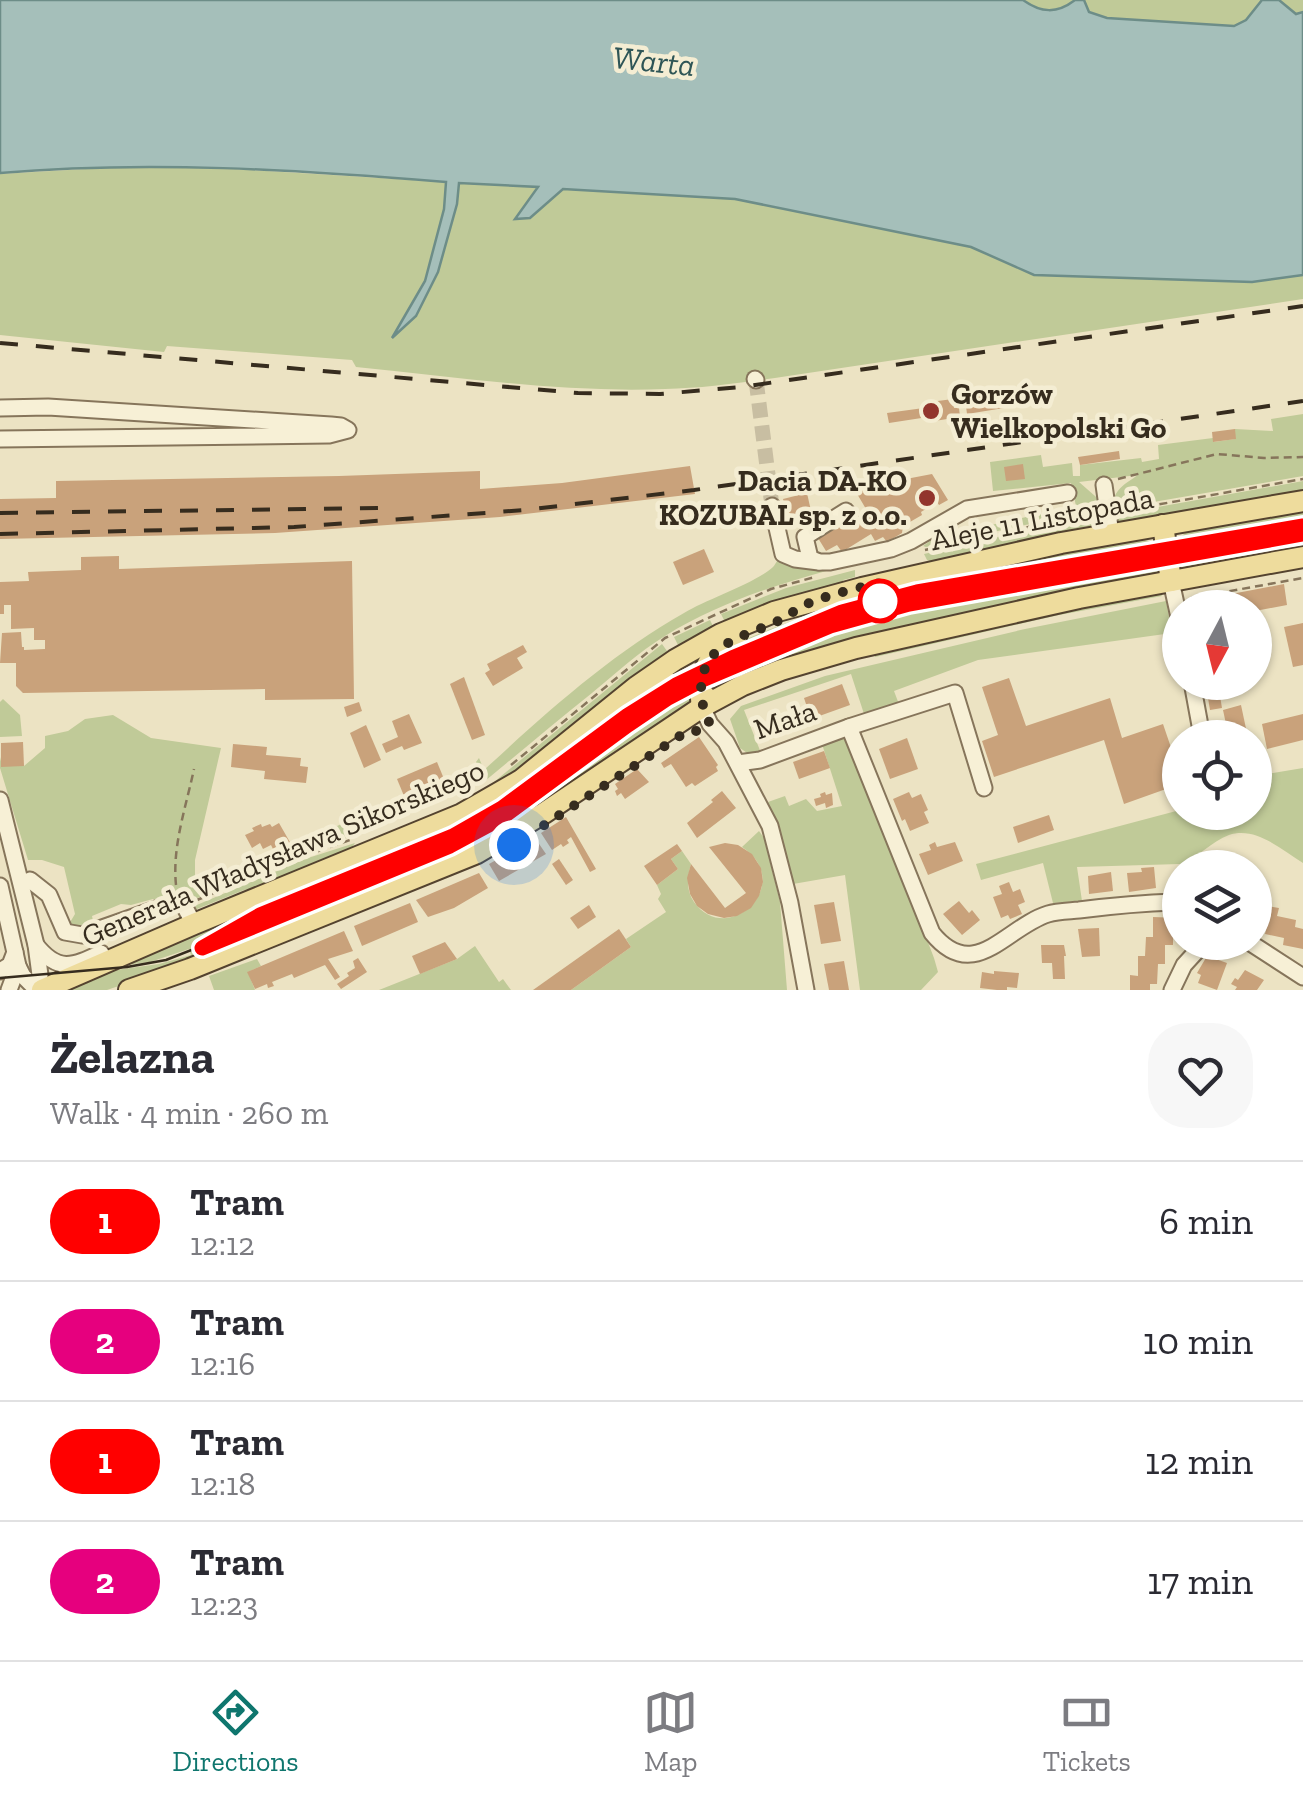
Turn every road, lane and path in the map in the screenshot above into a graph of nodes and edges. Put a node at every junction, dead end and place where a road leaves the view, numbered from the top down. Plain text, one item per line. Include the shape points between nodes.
1 (0, 408) edge
2 (0, 440) edge
3 (1303, 457) edge
4 (1104, 485) joint
5 (1068, 493) dead end
6 (1303, 501) edge
7 (772, 506) tunnel mouth
8 (846, 510) dead end
9 (1163, 525) junction
10 (1111, 534) junction
11 (1303, 557) edge
12 (915, 558) junction
13 (819, 562) junction
14 (1303, 578) edge
15 (1172, 590) joint
16 (1240, 590) edge
17 (1162, 591) edge
18 (802, 614) junction
19 (751, 643) dead end
20 (636, 687) junction
21 (704, 700) junction
22 (849, 726) junction
23 (738, 763) junction
24 (194, 769) dead end
25 (984, 788) dead end
26 (0, 800) edge
27 (3, 830) edge
28 (30, 880) dead end
29 (0, 886) edge
30 (178, 902) junction
31 (1162, 902) edge
32 (190, 926) junction
33 (36, 945) junction
34 (1272, 957) edge
35 (16, 959) junction
36 (1188, 960) edge
37 (0, 971) edge
38 (1303, 977) edge
39 (9, 990) edge
40 (39, 990) edge
41 (129, 990) edge
42 (806, 990) edge
43 (1172, 990) edge

1 - 2 street via 348,430
3 - 4 path via 1217,454
4 - 10 street
5 - 12 street via 967,510
6 - 9 main road, Aleje 11 Listopada
7 - 13 street via 783,554
8 - 13 street via 805,537 810,558
9 - 10 main road, Aleje 11 Listopada
9 - 15 main road
10 - 12 main road, Aleje 11 Listopada
11 - 15 main road
12 - 13 street via 891,549
12 - 18 main road, Aleje 11 Listopada
14 - 16 path
17 - 21 main road via 1079,598 822,657
18 - 19 path
18 - 20 main road, Aleje 11 Listopada via 774,612 721,634
18 - 21 main road via 718,650 705,670
20 - 21 main road via 676,685
20 - 32 main road, Generała Władysława Sikorskiego via 487,801
21 - 23 street via 710,724
21 - 41 main road via 476,853
22 - 23 street, Mała
22 - 25 street, Mała via 955,693
22 - 31 street via 932,933 944,948 991,950 1046,914
23 - 42 street via 770,826
24 - 30 path via 176,859
26 - 27 street
27 - 33 street
28 - 30 street via 49,896 65,932 82,935
29 - 35 street
30 - 32 street
32 - 33 street via 161,928 74,964 54,962
32 - 40 main road, Generała Władysława Sikorskiego
33 - 40 street
34 - 38 street
35 - 37 street
35 - 39 street
35 - 40 street via 22,976
36 - 43 street

